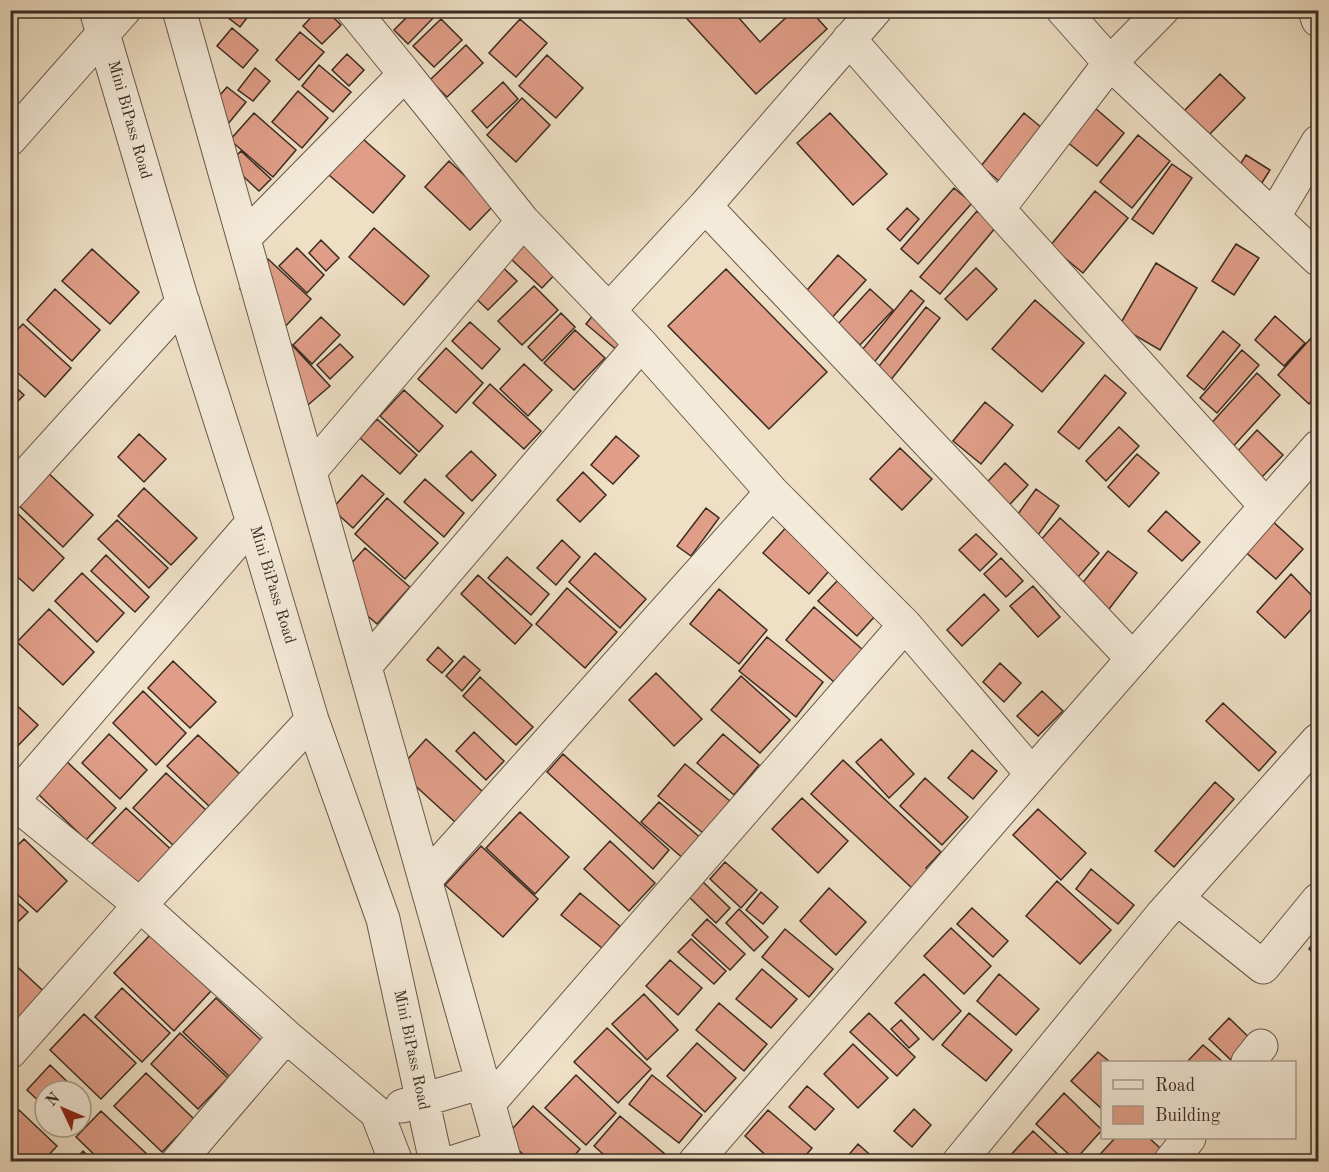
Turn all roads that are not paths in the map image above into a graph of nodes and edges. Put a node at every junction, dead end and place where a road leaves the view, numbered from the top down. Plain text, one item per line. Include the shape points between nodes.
1 (179, 10) edge
2 (353, 10) edge
3 (874, 10) edge
4 (1063, 10) edge
5 (1162, 10) edge
6 (1315, 10) edge
7 (108, 18) edge
8 (1318, 20) edge
9 (849, 39) junction
10 (1110, 63) junction
11 (405, 74) junction
12 (10, 139) edge
13 (1318, 142) edge
14 (705, 206) junction
15 (998, 209) junction
16 (1274, 216) junction
17 (523, 221) junction
18 (244, 238) junction
19 (1318, 259) edge
20 (183, 302) junction
21 (609, 310) junction
22 (640, 344) junction
23 (1318, 447) edge
24 (310, 471) junction
25 (772, 492) junction
26 (10, 493) edge
27 (1266, 506) junction
28 (253, 522) junction
29 (905, 625) junction
30 (1133, 659) junction
31 (365, 666) junction
32 (312, 720) junction
33 (1318, 740) edge
34 (1032, 774) junction
35 (11, 801) edge
36 (426, 879) junction
37 (1178, 898) junction
38 (1318, 900) edge
39 (140, 905) junction
40 (286, 1036) junction
41 (10, 1053) edge
42 (486, 1092) junction
43 (422, 1101) junction
44 (378, 1113) junction
45 (503, 1154) edge
46 (178, 1161) edge
47 (396, 1161) edge
48 (436, 1161) edge
49 (454, 1161) edge
50 (695, 1161) edge
51 (959, 1161) edge

1 - 18 street
2 - 11 street
3 - 9 street
4 - 10 street
5 - 10 street
6 - 8 street
7 - 12 street
7 - 20 street, Mini BiPass Road
9 - 14 street
9 - 15 street
10 - 15 street
10 - 16 street
11 - 17 street
11 - 18 street
13 - 16 street
14 - 21 street
14 - 30 street
15 - 27 street
16 - 19 street
17 - 21 street
17 - 24 street
18 - 24 street
20 - 26 street
20 - 28 street, Mini BiPass Road
21 - 22 street
22 - 25 street
22 - 31 street
23 - 27 street
24 - 31 street
25 - 29 street
25 - 36 street
27 - 30 street
28 - 32 street, Mini BiPass Road
28 - 35 street
29 - 34 street
29 - 42 street
30 - 34 street
31 - 36 street
32 - 39 street
32 - 43 street, Mini BiPass Road via 383,919
33 - 37 street
34 - 50 street
35 - 39 street
36 - 42 street
37 - 38 street via 1263,967
37 - 51 street
39 - 40 street
39 - 41 street
40 - 44 street
40 - 46 street
42 - 43 street
42 - 45 street
43 - 44 street
43 - 48 street, Mini BiPass Road
44 - 47 street
45 - 49 street

